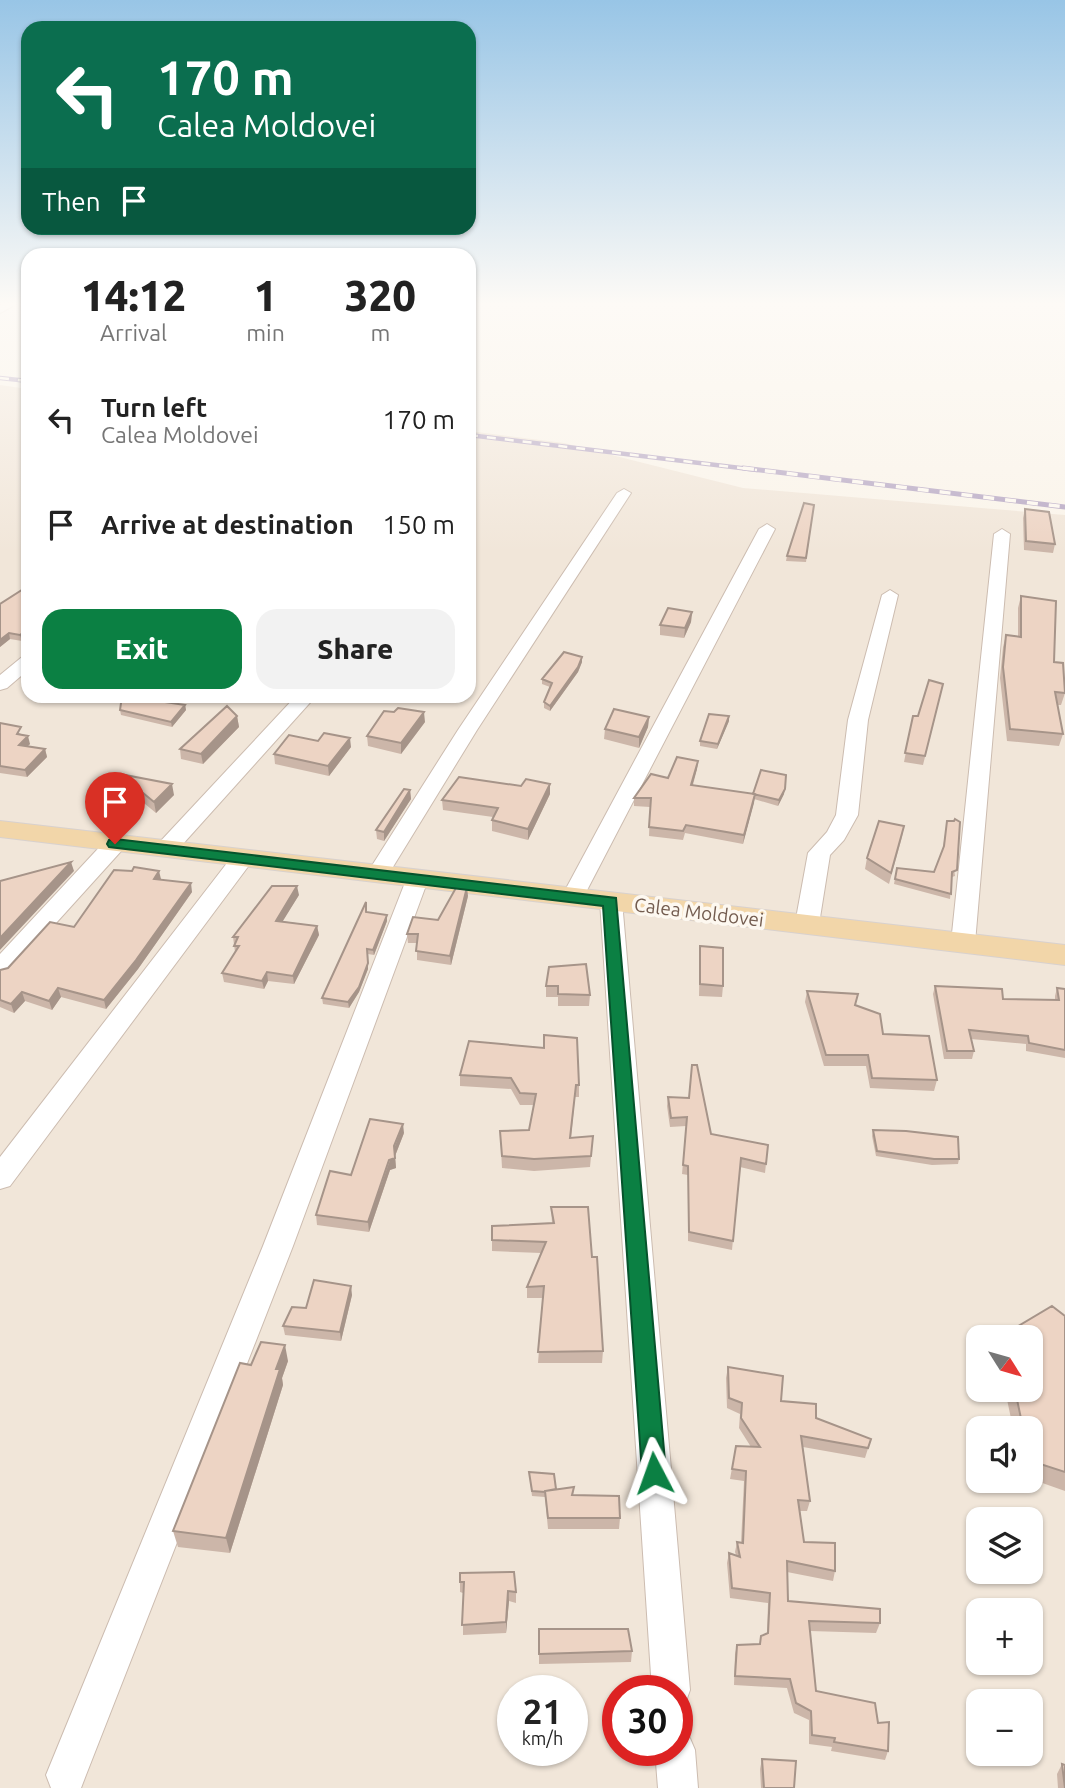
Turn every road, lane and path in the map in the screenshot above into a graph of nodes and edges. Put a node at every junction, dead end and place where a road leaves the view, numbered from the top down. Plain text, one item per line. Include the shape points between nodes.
1 (624, 493) dead end
2 (767, 529) dead end
3 (1002, 534) dead end
4 (890, 595) dead end
5 (21, 667) edge
6 (0, 684) edge
7 (301, 703) edge
8 (0, 829) edge
9 (115, 844) junction
10 (165, 850) junction
11 (242, 859) junction
12 (377, 875) junction
13 (417, 880) junction
14 (573, 896) junction
15 (611, 901) junction
16 (807, 924) junction
17 (963, 943) junction
18 (1065, 955) edge
19 (0, 968) edge
20 (0, 1178) edge
21 (670, 1675) edge
22 (676, 1766) edge
23 (66, 1775) dead end
24 (678, 1788) edge

1 - 12 street via 444,763
2 - 14 street
3 - 17 street
4 - 16 street via 858,720 847,815 819,853
5 - 6 street
7 - 10 street
8 - 9 main road, Calea Moldovei
9 - 10 main road, Calea Moldovei
9 - 19 street
10 - 11 main road, Calea Moldovei
11 - 12 main road, Calea Moldovei
11 - 20 street
12 - 13 main road, Calea Moldovei
13 - 14 main road, Calea Moldovei
13 - 23 street via 278,1245
14 - 15 main road, Calea Moldovei
15 - 16 main road, Calea Moldovei
15 - 21 street
16 - 17 main road, Calea Moldovei
17 - 18 main road, Calea Moldovei
22 - 24 street

